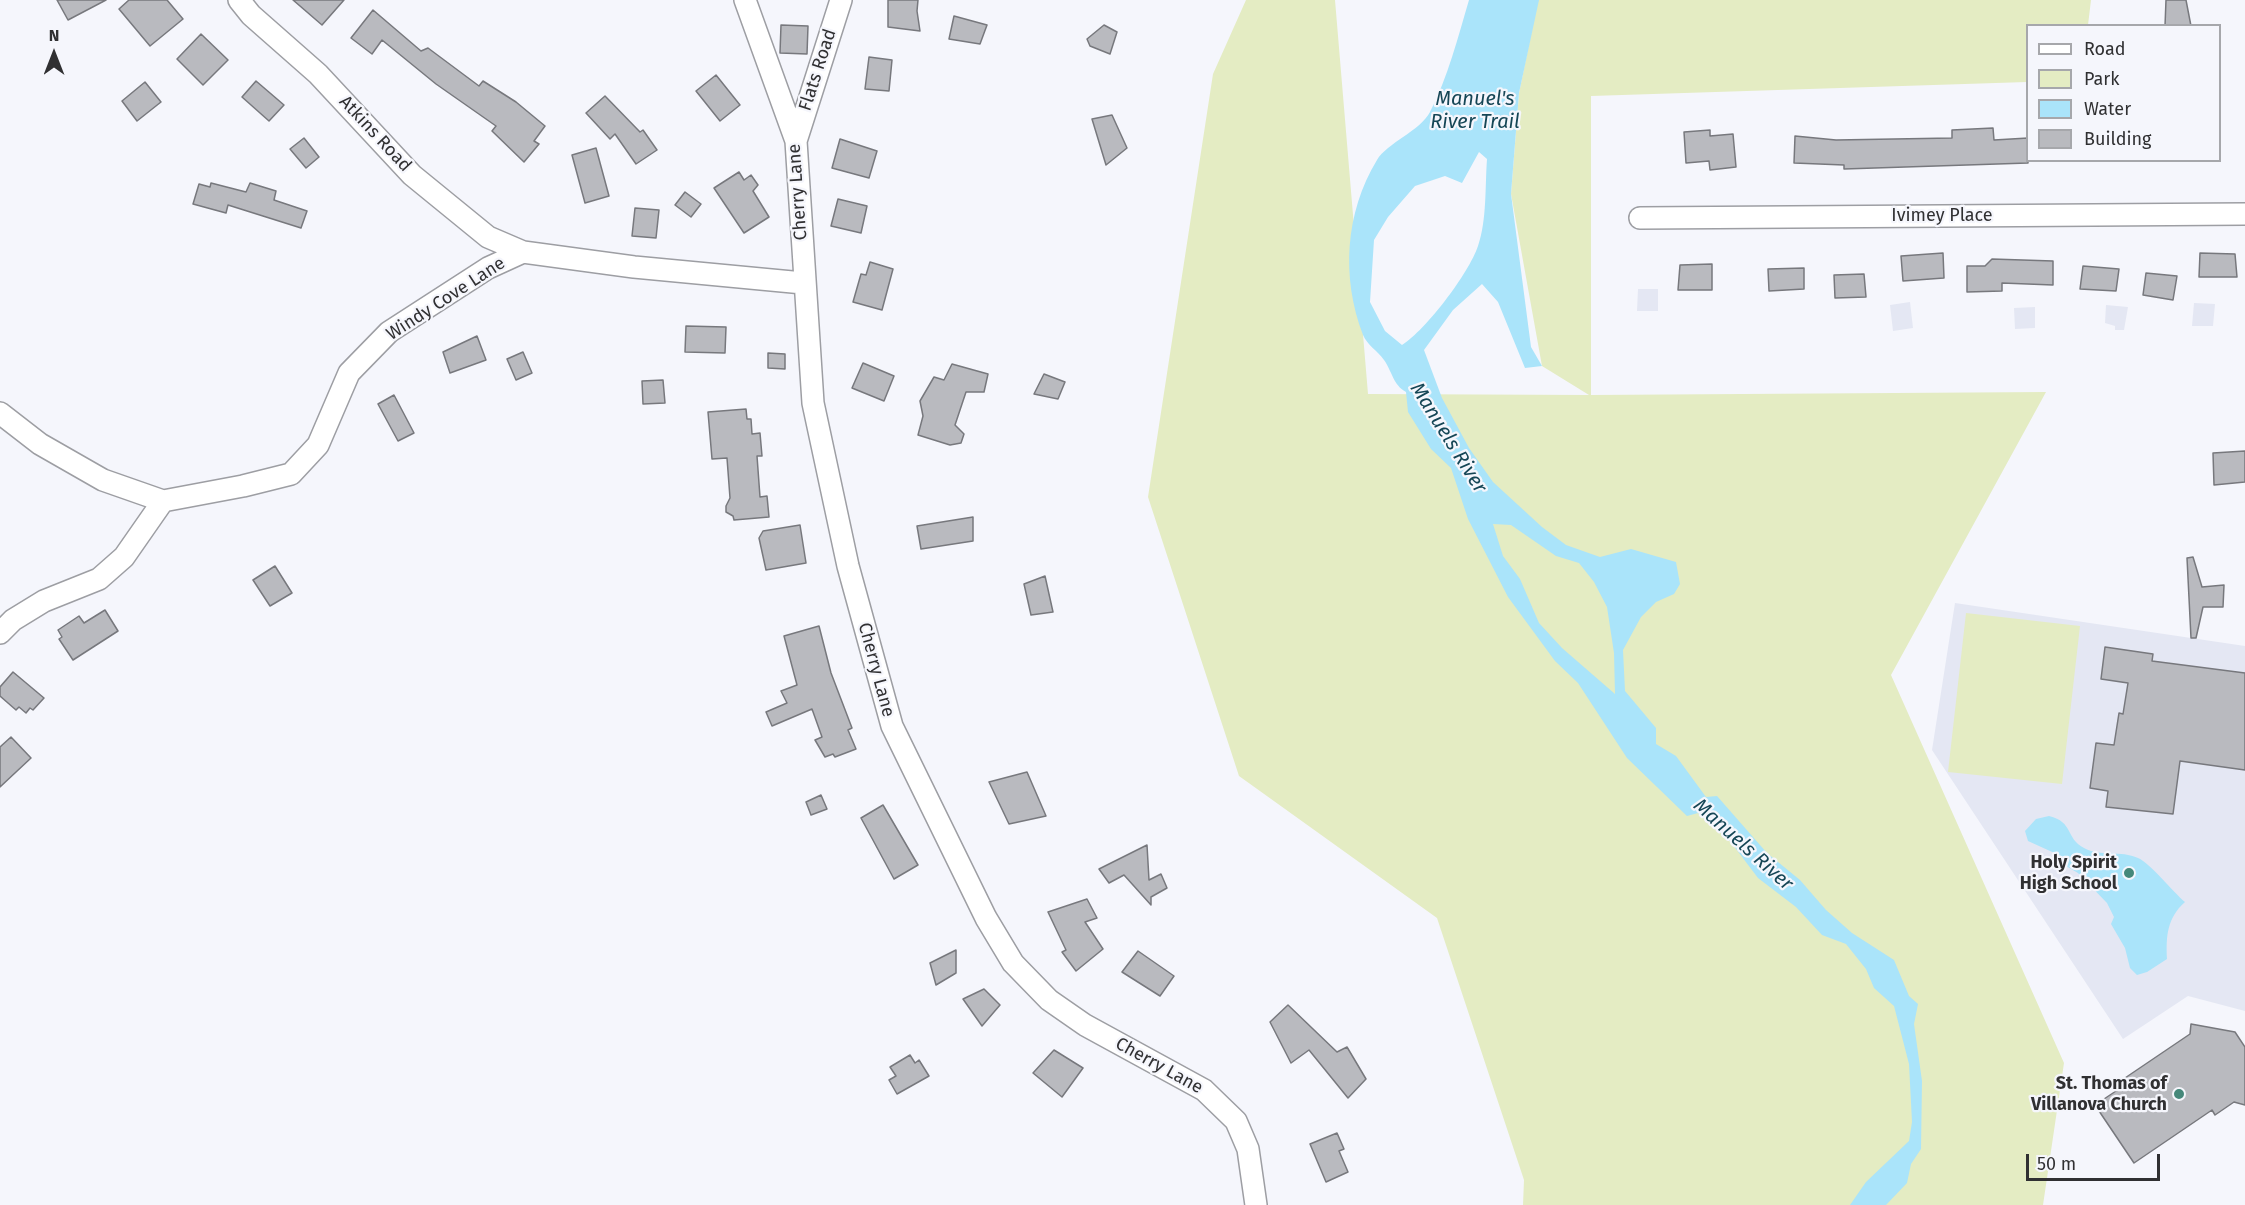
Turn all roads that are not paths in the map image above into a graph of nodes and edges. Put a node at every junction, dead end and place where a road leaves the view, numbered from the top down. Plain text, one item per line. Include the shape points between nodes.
1 (239, 0) edge
2 (745, 0) edge
3 (841, 0) edge
4 (796, 141) junction
5 (2245, 214) edge
6 (1640, 218) dead end
7 (523, 252) junction
8 (803, 283) junction
9 (0, 413) edge
10 (163, 501) junction
11 (0, 633) edge
12 (1256, 1205) edge

1 - 7 street, Atkins Road via 318,74 412,175 488,237
2 - 4 street, Cherry Lane
3 - 4 street, Flats Road
4 - 8 street, Cherry Lane
5 - 6 street, Ivimey Place
7 - 8 street, Windy Cove Lane
7 - 10 street, Windy Cove Lane via 488,268 389,333 349,373 318,445 291,474
8 - 12 street, Cherry Lane via 813,403 848,566 892,726 919,786 1013,963 1048,1000 1085,1025 1204,1090 1236,1121 1248,1149
9 - 10 street via 40,444 103,480
10 - 11 street via 124,557 99,579 44,601

